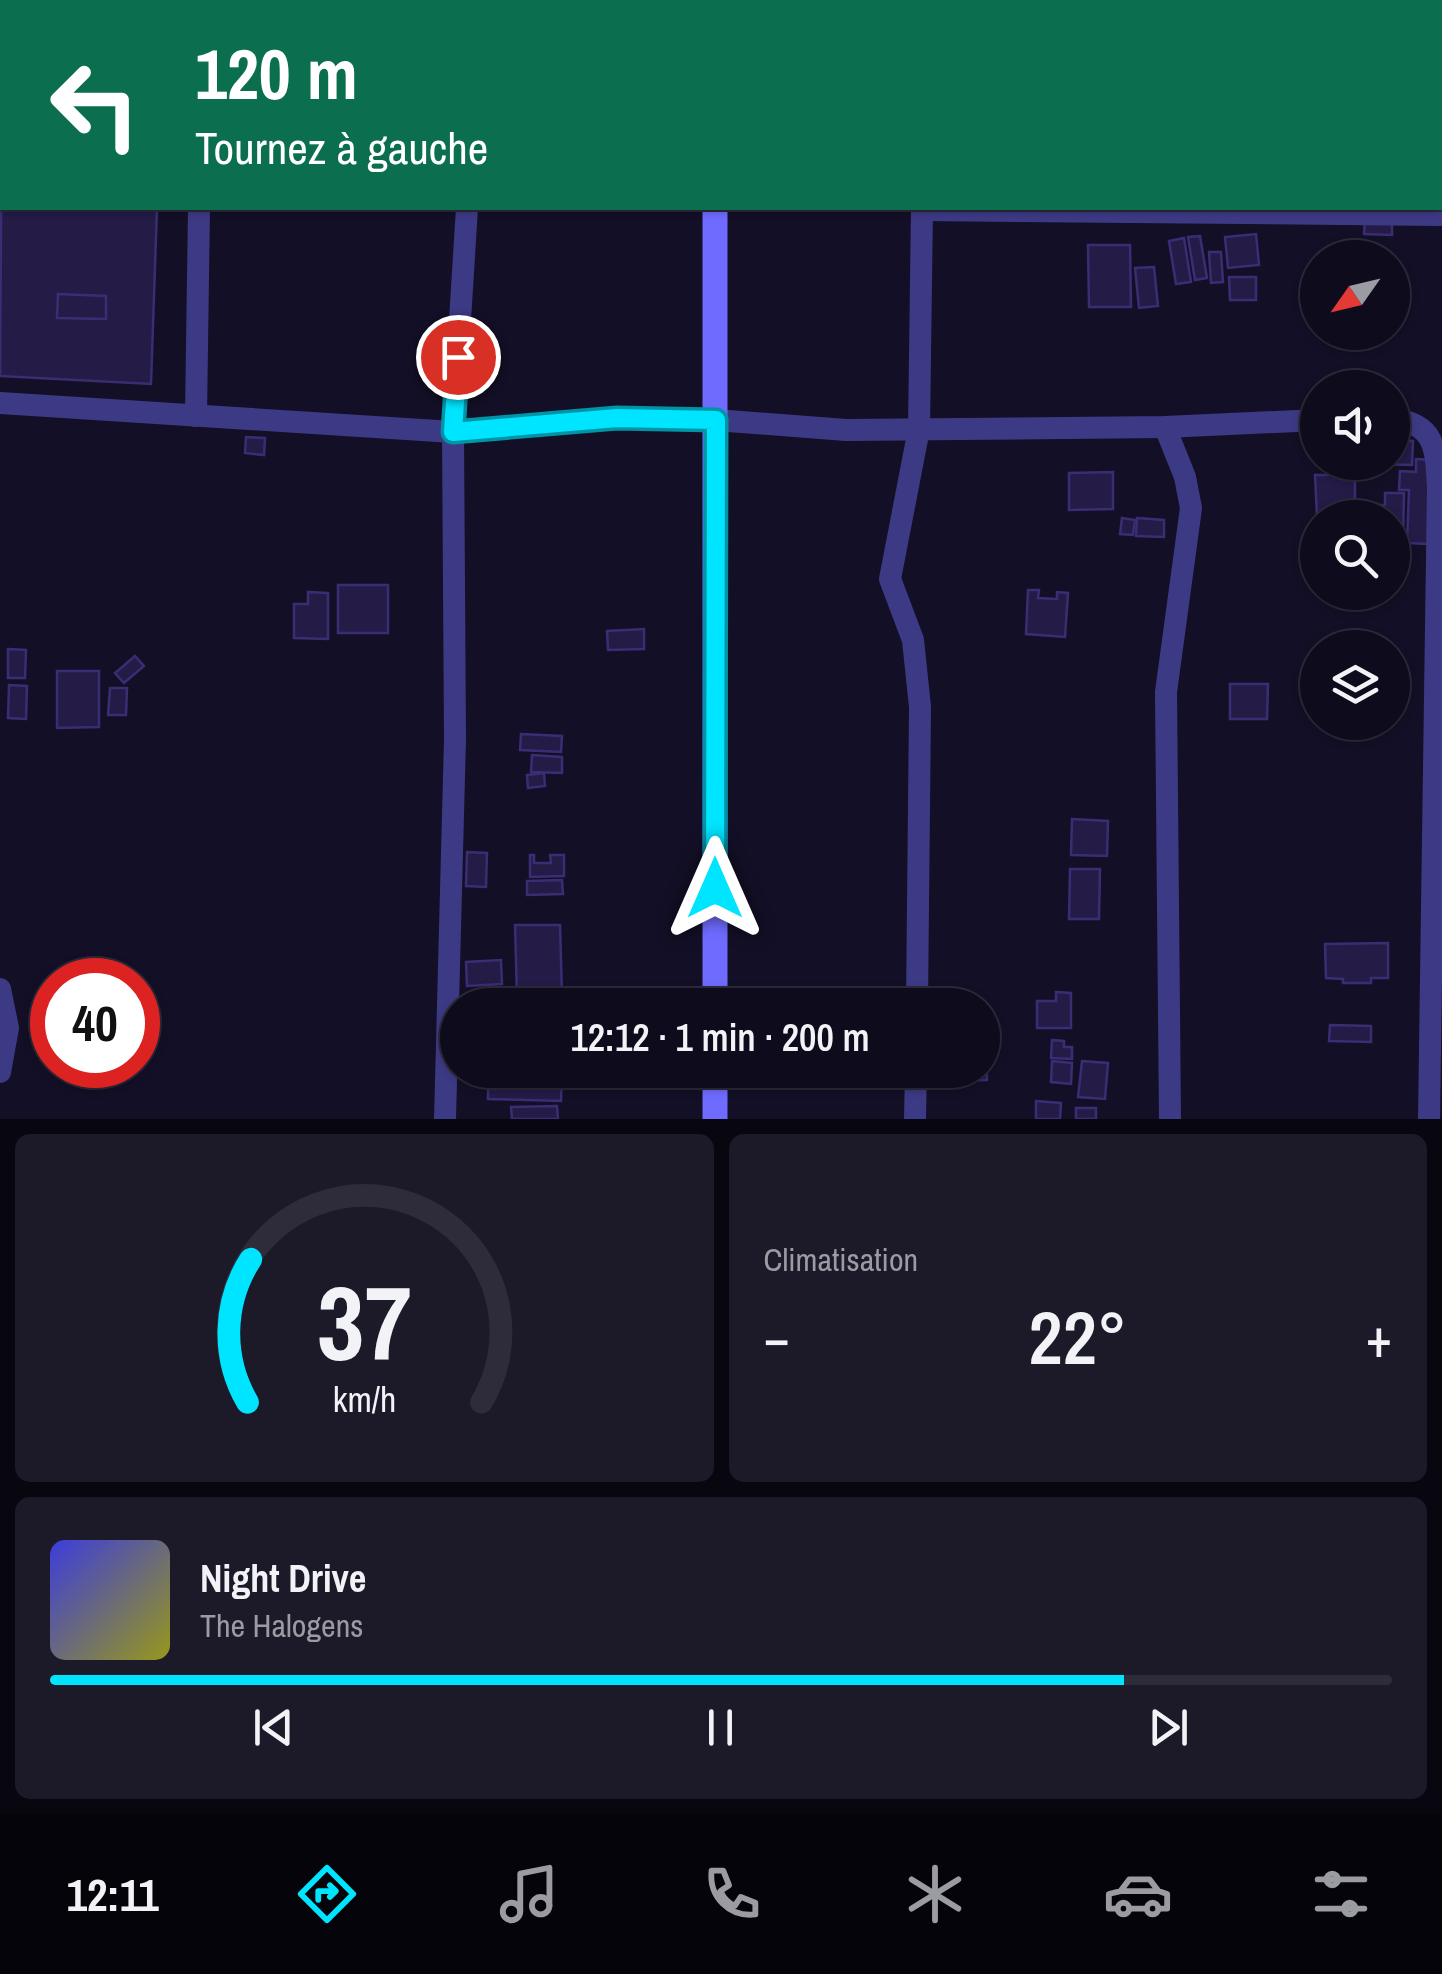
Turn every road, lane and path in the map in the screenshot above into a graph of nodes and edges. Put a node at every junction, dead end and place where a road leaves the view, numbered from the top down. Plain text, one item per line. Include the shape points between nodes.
1 (199, 210) edge
2 (467, 210) edge
3 (715, 210) edge
4 (922, 210) edge
5 (1093, 210) edge
6 (1434, 212) edge
7 (0, 403) edge
8 (196, 416) junction
9 (716, 420) junction
10 (1300, 421) edge
11 (1410, 421) edge
12 (1165, 427) junction
13 (920, 429) junction
14 (453, 432) junction
15 (453, 988) edge
16 (715, 988) edge
17 (917, 988) edge
18 (0, 989) edge
19 (0, 1072) edge
20 (448, 1088) edge
21 (715, 1088) edge
22 (916, 1088) edge
23 (445, 1119) edge
24 (715, 1119) edge
25 (916, 1119) edge
26 (1170, 1119) edge
27 (1429, 1119) edge

1 - 8 street
2 - 14 street
3 - 9 street
4 - 13 street
5 - 6 street
7 - 8 street
8 - 14 street
9 - 13 street
9 - 14 street via 617,418
9 - 16 street
10 - 12 street
11 - 27 street via 1436,450 1438,486
12 - 13 street
12 - 26 street via 1191,508 1166,692
13 - 17 street via 890,579 913,640 920,708
14 - 15 street
18 - 19 street via 8,1028
20 - 23 street
21 - 24 street
22 - 25 street

